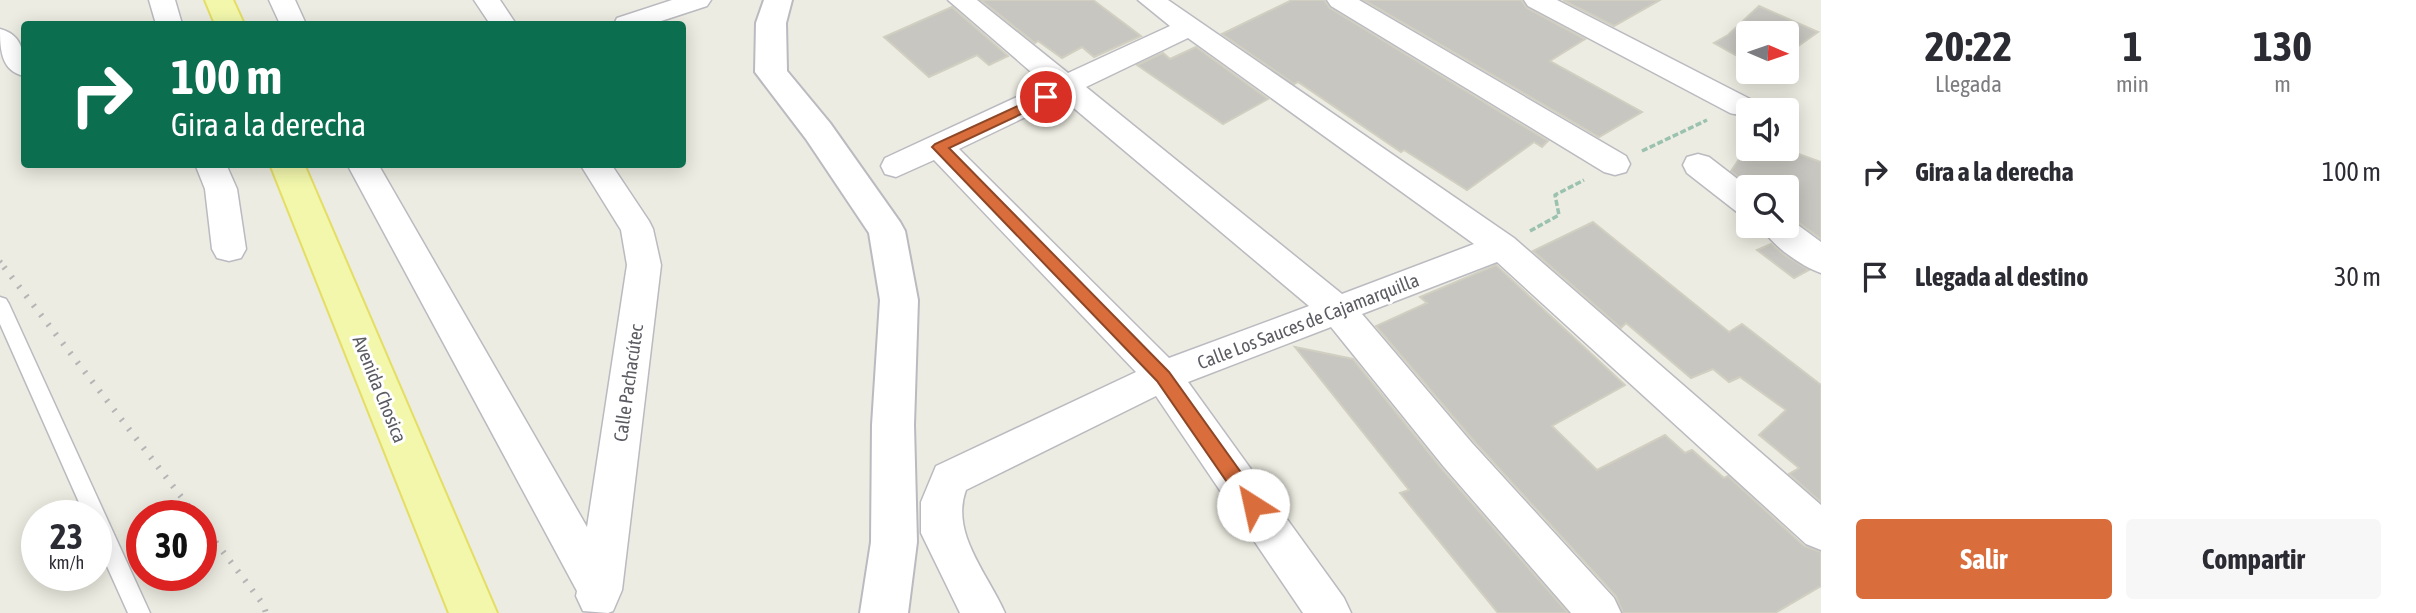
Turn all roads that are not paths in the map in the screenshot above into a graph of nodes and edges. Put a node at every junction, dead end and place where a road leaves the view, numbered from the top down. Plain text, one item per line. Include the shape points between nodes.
1 (162, 0) edge
2 (219, 0) edge
3 (282, 0) edge
4 (487, 0) edge
5 (698, 0) edge
6 (778, 0) edge
7 (961, 0) edge
8 (1152, 0) edge
9 (1340, 0) edge
10 (1537, 0) edge
11 (168, 21) edge
12 (228, 21) edge
13 (292, 21) edge
14 (501, 21) edge
15 (636, 21) edge
16 (1190, 27) junction
17 (0, 37) edge
18 (21, 63) edge
19 (1068, 87) junction
20 (1736, 104) edge
21 (939, 147) junction
22 (1615, 164) dead end
23 (1698, 164) dead end
24 (896, 166) dead end
25 (218, 168) edge
26 (289, 168) edge
27 (364, 168) edge
28 (598, 168) edge
29 (1736, 194) edge
30 (1793, 238) edge
31 (1502, 247) junction
32 (229, 249) dead end
33 (1821, 260) edge
34 (0, 304) edge
35 (1337, 309) junction
36 (1163, 376) junction
37 (88, 500) edge
38 (1821, 531) edge
39 (112, 553) edge
40 (596, 601) edge
41 (139, 613) edge
42 (473, 613) edge
43 (884, 613) edge
44 (983, 613) edge
45 (1329, 613) edge
46 (1599, 613) edge

1 - 11 street
2 - 12 main road
3 - 13 street
4 - 14 street
5 - 15 street
6 - 43 street via 771,23 771,72 887,231 900,300 893,425 894,542
7 - 19 street
8 - 16 street
9 - 22 street
10 - 20 street
16 - 19 street
16 - 31 street
17 - 18 street
19 - 21 street
19 - 35 street
21 - 24 street
21 - 36 street
23 - 29 street
25 - 32 street
26 - 42 main road, Avenida Chosica
27 - 40 street
28 - 40 street, Calle Pachacútec via 636,229 644,265
30 - 33 street
31 - 35 street, Calle Los Sauces de Cajamarquilla
31 - 38 street
34 - 37 lane
35 - 36 street, Calle Los Sauces de Cajamarquilla
35 - 46 street via 1458,455
36 - 44 street, Calle Los Sauces de Cajamarquilla via 950,478 941,502 942,533
36 - 45 street
39 - 41 lane

